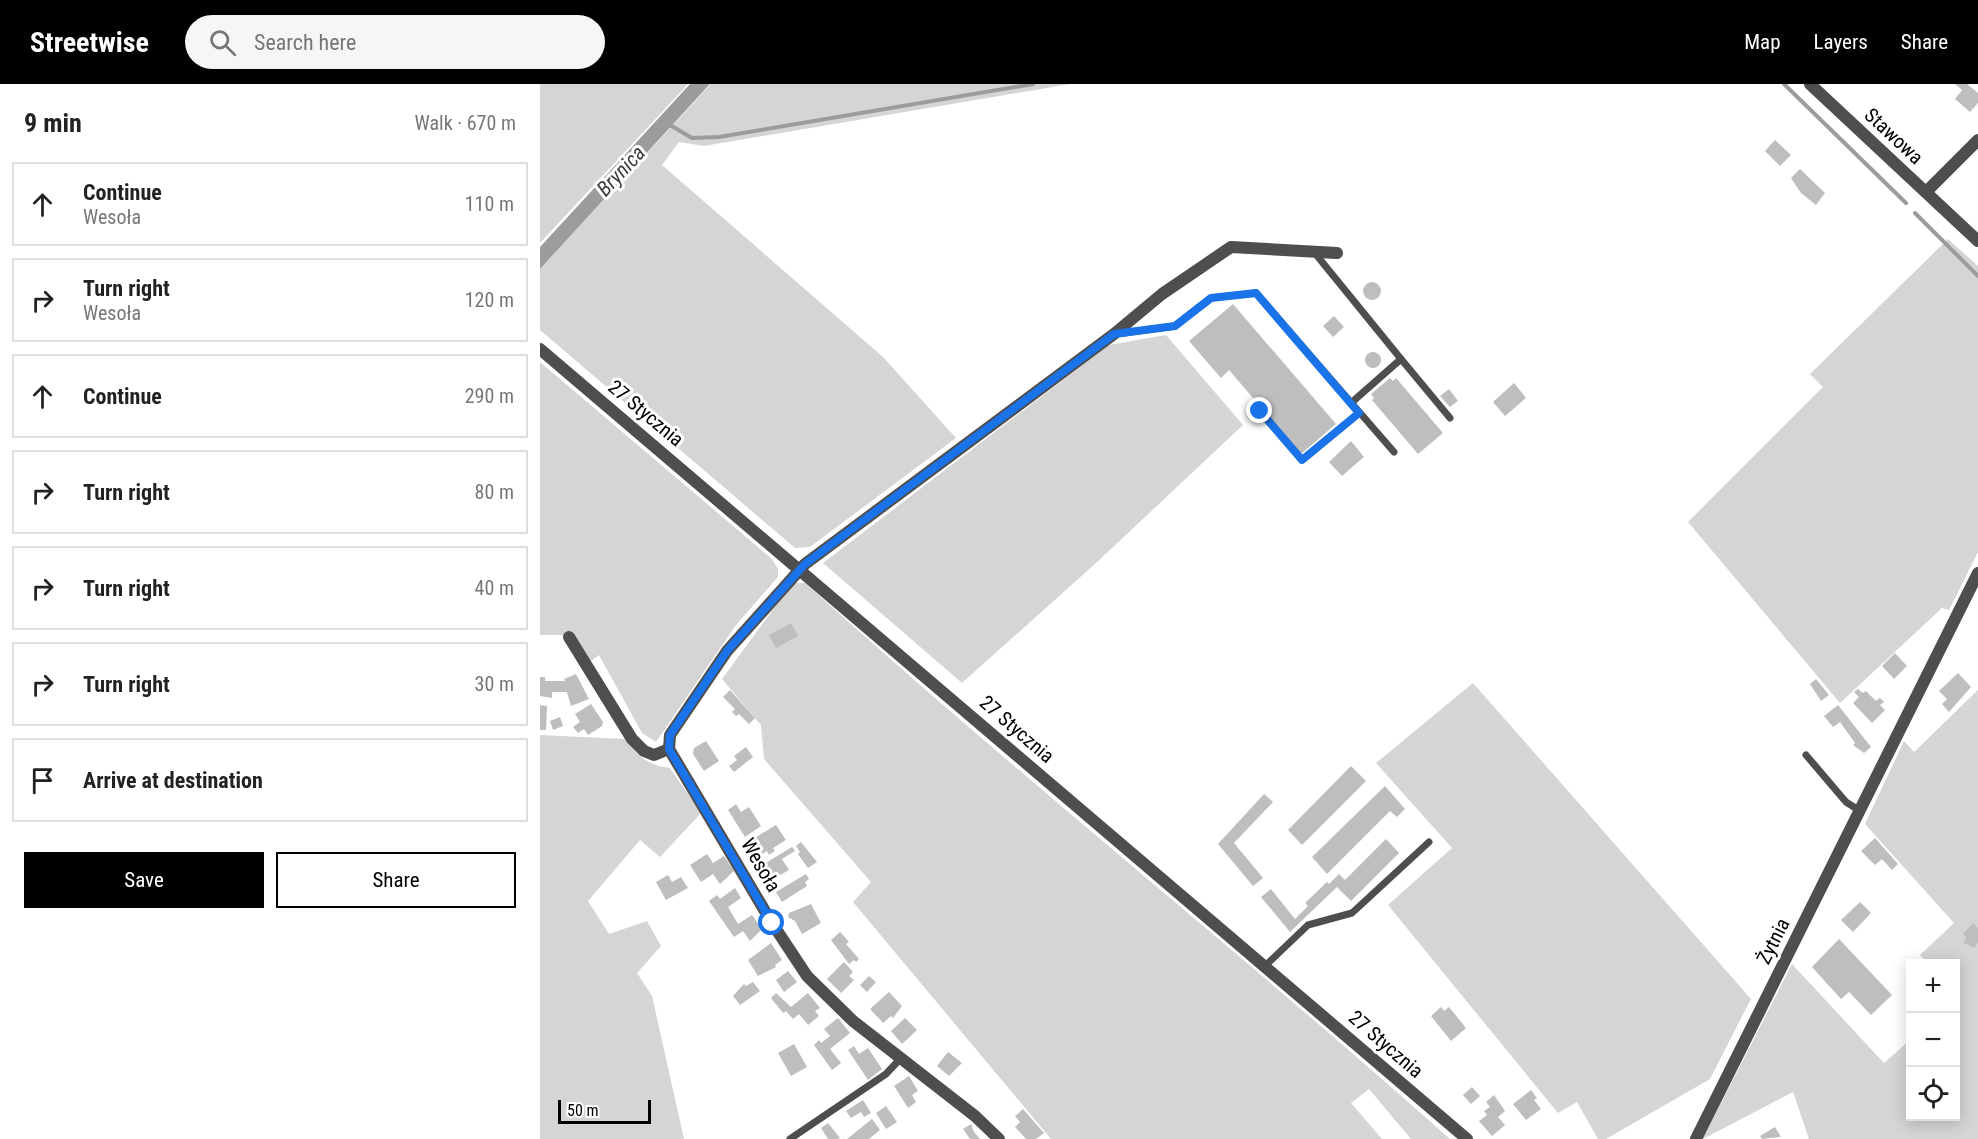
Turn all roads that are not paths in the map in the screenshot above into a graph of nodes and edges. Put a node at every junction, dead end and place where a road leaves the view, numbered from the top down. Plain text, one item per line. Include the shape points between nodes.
1 (1810, 84) edge
2 (1978, 140) edge
3 (1926, 192) junction
4 (1978, 242) edge
5 (1313, 251) junction
6 (1337, 253) dead end
7 (1114, 334) junction
8 (540, 349) edge
9 (1401, 359) junction
10 (1351, 403) junction
11 (1260, 411) dead end
12 (1359, 413) junction
13 (1450, 418) dead end
14 (1394, 452) dead end
15 (800, 569) junction
16 (1978, 573) edge
17 (569, 636) dead end
18 (669, 749) junction
19 (1806, 755) dead end
20 (1860, 811) junction
21 (1429, 842) dead end
22 (1265, 966) junction
23 (900, 1059) junction
24 (790, 1139) edge
25 (999, 1139) edge
26 (1467, 1139) edge
27 (1696, 1139) edge

1 - 3 street, Stawowa
2 - 3 street, Stawowa
3 - 4 street, Stawowa
5 - 6 street
5 - 7 street via 1231,247 1162,294
5 - 9 lane
7 - 10 lane via 1175,326 1211,298 1256,293
7 - 15 street
8 - 15 street, 27 Stycznia
9 - 10 lane
9 - 13 lane
10 - 12 lane
11 - 12 lane via 1302,460
12 - 14 lane
15 - 18 street via 727,651 670,735
15 - 22 street, 27 Stycznia
16 - 20 street, Żytnia
17 - 18 street via 632,739 654,755
18 - 23 street, Wesoła via 807,976 836,1006
19 - 20 lane via 1846,802
20 - 27 street, Żytnia
21 - 22 lane via 1352,913 1308,926
22 - 26 street, 27 Stycznia
23 - 24 lane via 886,1074
23 - 25 street, Wesoła

